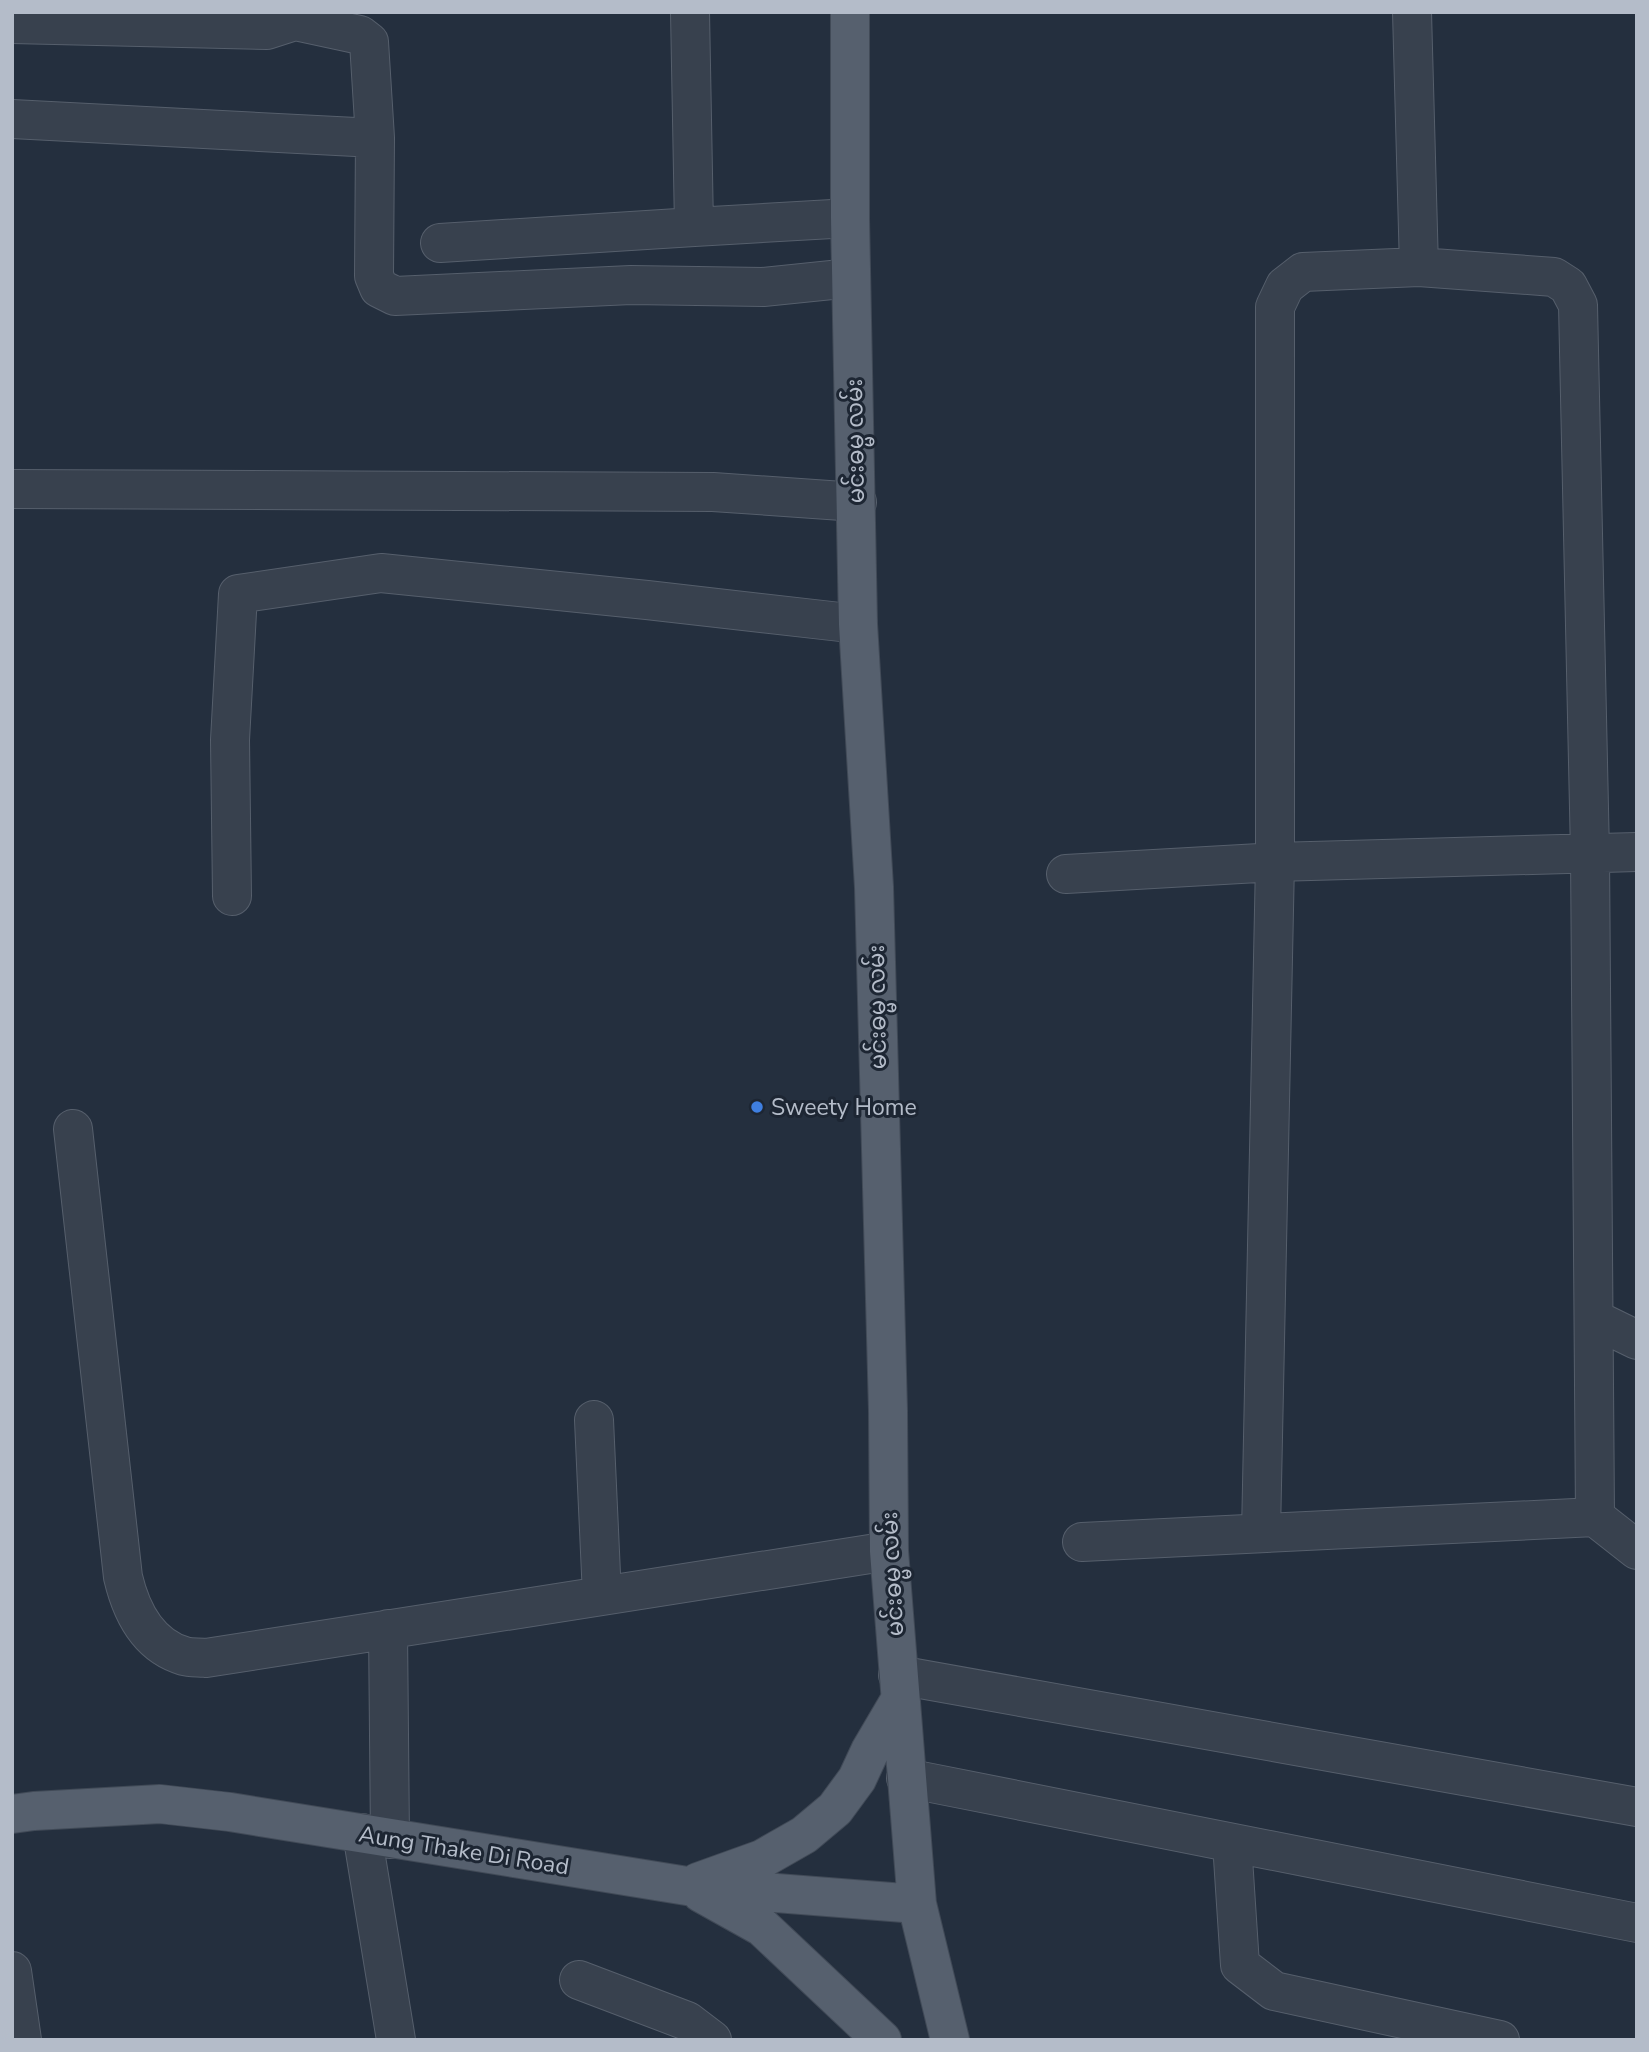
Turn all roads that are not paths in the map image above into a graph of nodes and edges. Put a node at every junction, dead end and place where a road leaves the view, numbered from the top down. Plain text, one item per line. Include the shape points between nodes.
1 (690, 12) edge
2 (850, 12) edge
3 (1412, 12) edge
4 (295, 17) edge
5 (12, 24) edge
6 (12, 119) edge
7 (375, 138) junction
8 (850, 218) junction
9 (694, 227) junction
10 (440, 243) dead end
11 (1419, 267) junction
12 (851, 278) junction
13 (12, 489) edge
14 (857, 502) junction
15 (858, 624) junction
16 (1637, 852) edge
17 (1590, 855) junction
18 (1275, 862) junction
19 (1066, 874) dead end
20 (232, 896) dead end
21 (73, 1129) dead end
22 (1594, 1319) junction
23 (1637, 1340) edge
24 (594, 1420) dead end
25 (1595, 1517) junction
26 (1261, 1533) junction
27 (1082, 1542) dead end
28 (1637, 1550) edge
29 (889, 1551) junction
30 (602, 1596) junction
31 (388, 1629) junction
32 (899, 1688) junction
33 (906, 1778) junction
34 (1637, 1807) edge
35 (12, 1814) edge
36 (376, 1836) junction
37 (1232, 1843) junction
38 (687, 1886) junction
39 (917, 1904) junction
40 (1637, 1923) edge
41 (12, 1971) edge
42 (579, 1980) dead end
43 (22, 2040) edge
44 (396, 2040) edge
45 (712, 2040) edge
46 (882, 2040) edge
47 (950, 2040) edge
48 (1500, 2040) edge

1 - 9 street
2 - 8 main road, မင်းဓမ္မ လမ်း
3 - 11 street
4 - 5 street via 267,30
4 - 7 street via 360,35 369,42
6 - 7 street
7 - 12 street via 374,276 379,288 395,296 631,285 763,287
8 - 9 street
8 - 12 main road, မင်းဓမ္မ လမ်း
9 - 10 street
11 - 17 street via 1554,277 1568,286 1578,304
11 - 18 street via 1303,272 1285,286 1275,307
12 - 14 main road, မင်းဓမ္မ လမ်း
13 - 14 street via 713,492
14 - 15 main road, မင်းဓမ္မ လမ်း
15 - 20 street via 381,573 238,594 230,740
15 - 29 main road, မင်းဓမ္မ လမ်း via 874,887
16 - 17 street
17 - 18 street
17 - 22 street
18 - 19 street
18 - 26 street
21 - 31 street via 123,1577 128,1601 141,1625 159,1644 184,1656 206,1658
22 - 23 street
22 - 25 street
24 - 30 street
25 - 26 street
25 - 28 street
26 - 27 street
29 - 30 street
29 - 32 main road, မင်းဓမ္မ လမ်း
30 - 31 street
31 - 36 street
32 - 33 main road, မင်းဓမ္မ လမ်း
32 - 34 street
32 - 38 main road via 857,1779 835,1810 762,1859
33 - 37 street
33 - 39 main road, မင်းဓမ္မ လမ်း
35 - 36 main road, Aung Thake Di Road via 160,1804
36 - 38 main road, Aung Thake Di Road
36 - 44 street
37 - 40 street
37 - 48 street via 1240,1965 1274,1991
38 - 39 main road, Aung Thake Di Road
38 - 46 main road via 762,1927
39 - 47 main road, မင်းဓမ္မ လမ်း
41 - 43 street
42 - 45 street via 687,2021

